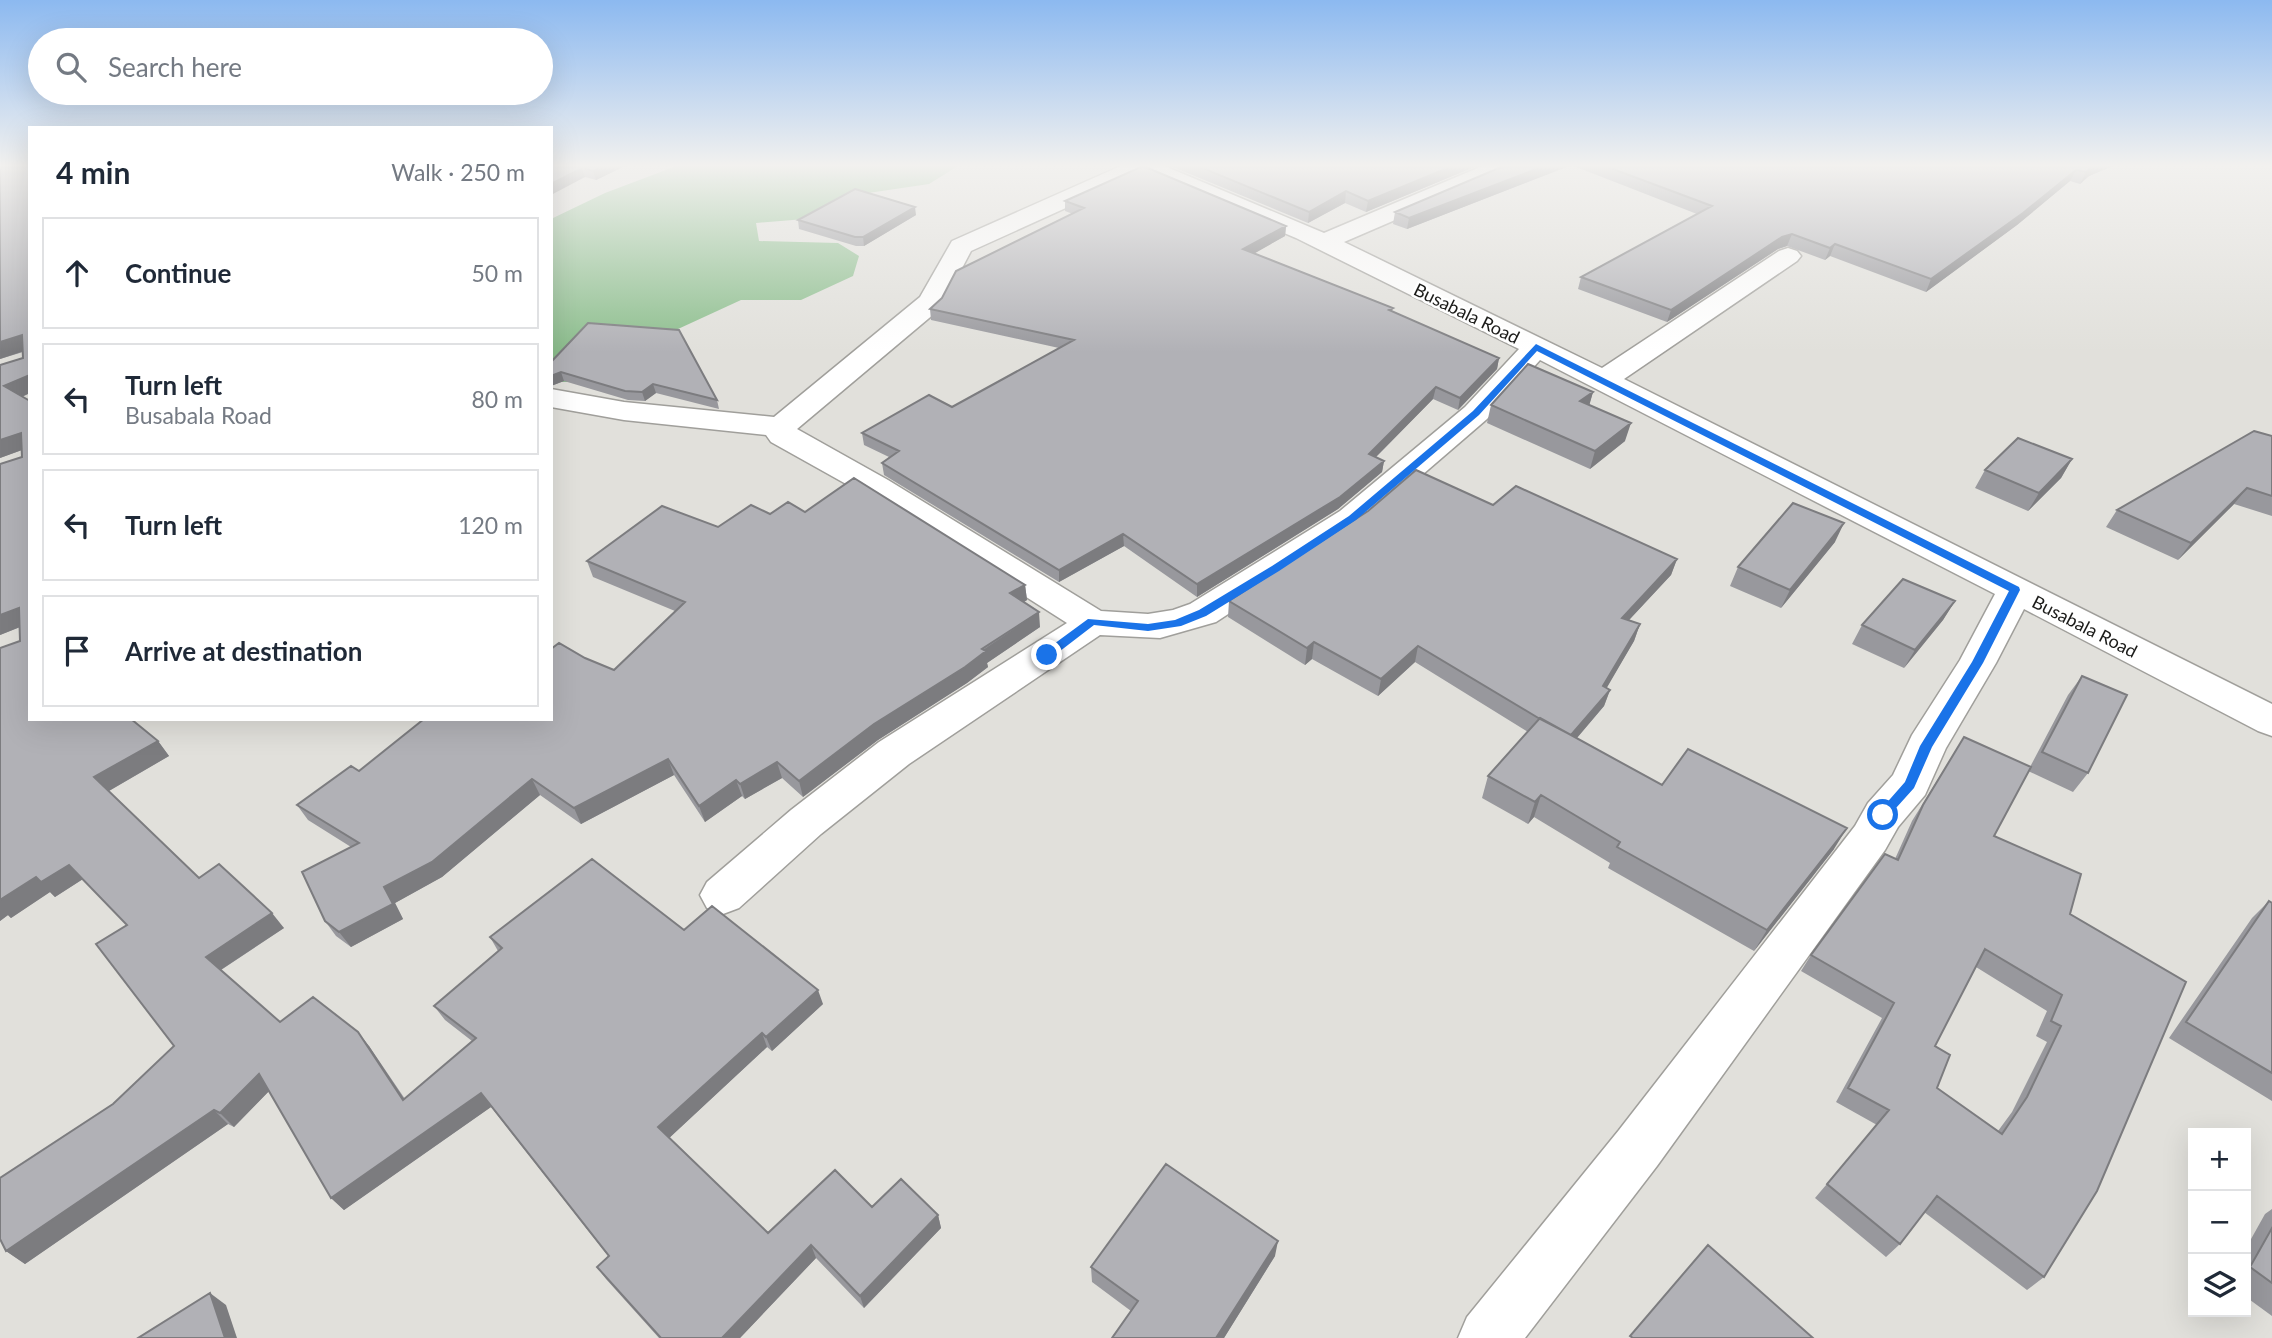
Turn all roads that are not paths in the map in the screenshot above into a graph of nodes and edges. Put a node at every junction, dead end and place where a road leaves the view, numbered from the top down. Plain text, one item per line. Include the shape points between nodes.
1 (1002, 227) edge
2 (1291, 227) edge
3 (1357, 227) edge
4 (1323, 242) junction
5 (1788, 256) edge
6 (1536, 347) junction
7 (1604, 380) junction
8 (553, 398) edge
9 (781, 428) junction
10 (2015, 590) junction
11 (1092, 622) junction
12 (2272, 721) edge
13 (723, 895) dead end
14 (1488, 1338) edge

1 - 9 street via 961,246 930,302
2 - 4 street, Busabala Road
3 - 4 street
4 - 6 street, Busabala Road
5 - 7 street
6 - 7 street, Busabala Road
6 - 11 street via 1476,413 1352,518 1265,575 1203,613 1177,623 1148,628
7 - 10 street, Busabala Road
8 - 9 street
9 - 11 street via 782,435 876,487
10 - 12 street, Busabala Road
10 - 14 street via 1926,746 1910,785 1883,815 1638,1148
11 - 13 street via 894,753

